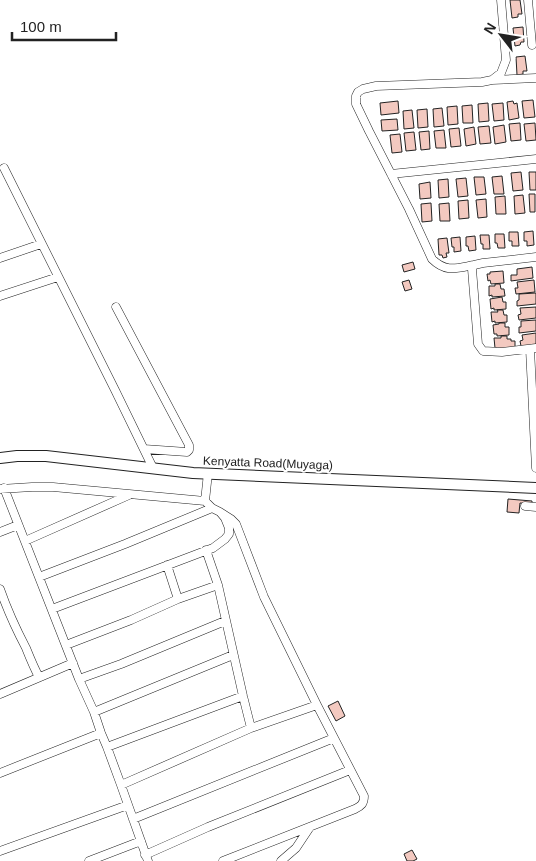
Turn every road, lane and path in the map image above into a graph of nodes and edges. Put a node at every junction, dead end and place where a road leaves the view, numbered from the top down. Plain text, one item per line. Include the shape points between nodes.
1 (501, 0) edge
2 (528, 0) edge
3 (532, 45) dead end
4 (536, 78) edge
5 (492, 80) junction
6 (536, 159) edge
7 (4, 168) dead end
8 (391, 174) junction
9 (42, 244) junction
10 (536, 257) edge
11 (0, 258) edge
12 (474, 265) junction
13 (58, 277) junction
14 (0, 296) edge
15 (116, 307) dead end
16 (533, 349) edge
17 (144, 449) junction
18 (0, 458) edge
19 (153, 468) junction
20 (536, 468) edge
21 (208, 473) junction
22 (2, 488) edge
23 (536, 488) edge
24 (131, 494) junction
25 (205, 500) junction
26 (525, 506) dead end
27 (536, 507) edge
28 (212, 508) junction
29 (220, 512) junction
30 (18, 525) junction
31 (0, 532) edge
32 (25, 541) junction
33 (206, 550) junction
34 (167, 565) junction
35 (39, 577) junction
36 (218, 585) junction
37 (0, 589) edge
38 (178, 598) junction
39 (52, 609) junction
40 (4, 610) edge
41 (225, 621) junction
42 (66, 645) junction
43 (233, 655) junction
44 (73, 663) junction
45 (39, 677) junction
46 (79, 679) junction
47 (0, 694) edge
48 (242, 696) junction
49 (317, 705) junction
50 (94, 712) junction
51 (251, 728) junction
52 (101, 733) junction
53 (334, 738) junction
54 (107, 746) junction
55 (350, 770) junction
56 (0, 773) edge
57 (121, 784) junction
58 (128, 805) junction
59 (133, 819) junction
60 (310, 827) junction
61 (141, 841) junction
62 (0, 851) edge
63 (146, 858) edge
64 (88, 861) edge
65 (223, 861) edge
66 (281, 861) edge

1 - 5 street via 506,60 501,73
2 - 3 street
4 - 5 street
5 - 8 street via 376,86 358,92 356,104
6 - 8 street
7 - 9 street
8 - 12 street via 432,259 446,268
9 - 11 street
9 - 13 street
10 - 12 street
12 - 16 street via 478,344 483,351
13 - 14 street
13 - 17 street
15 - 17 street via 189,446 187,452
16 - 20 street
17 - 19 street
18 - 19 main road, Kenyatta Road(Muyaga) via 46,456
19 - 21 main road, Kenyatta Road(Muyaga)
21 - 23 main road, Kenyatta Road(Muyaga)
21 - 25 street
22 - 24 street via 53,487
22 - 30 street
24 - 25 street
24 - 32 street
25 - 28 street
26 - 27 street
28 - 29 street
28 - 35 street
29 - 33 street via 229,534 214,548
29 - 49 street via 236,524 264,597
30 - 31 street
30 - 32 street
32 - 35 street
33 - 34 street
33 - 36 street
34 - 38 street
34 - 39 street
35 - 39 street
36 - 38 street
36 - 41 street
37 - 40 street
38 - 42 street
39 - 42 street
40 - 45 street
41 - 43 street
41 - 46 street
42 - 44 street
43 - 48 street
43 - 50 street
44 - 45 street
44 - 46 street
45 - 47 street
46 - 50 street
48 - 51 street
48 - 54 street
49 - 51 street
49 - 53 street
50 - 52 street
51 - 57 street
52 - 54 street
52 - 56 street
53 - 55 street
53 - 59 street
54 - 57 street
55 - 60 street via 364,796 363,803
55 - 63 street via 208,827
57 - 58 street
58 - 59 street
58 - 62 street
59 - 61 street
60 - 65 street
60 - 66 street via 296,848
61 - 63 street
61 - 64 street

